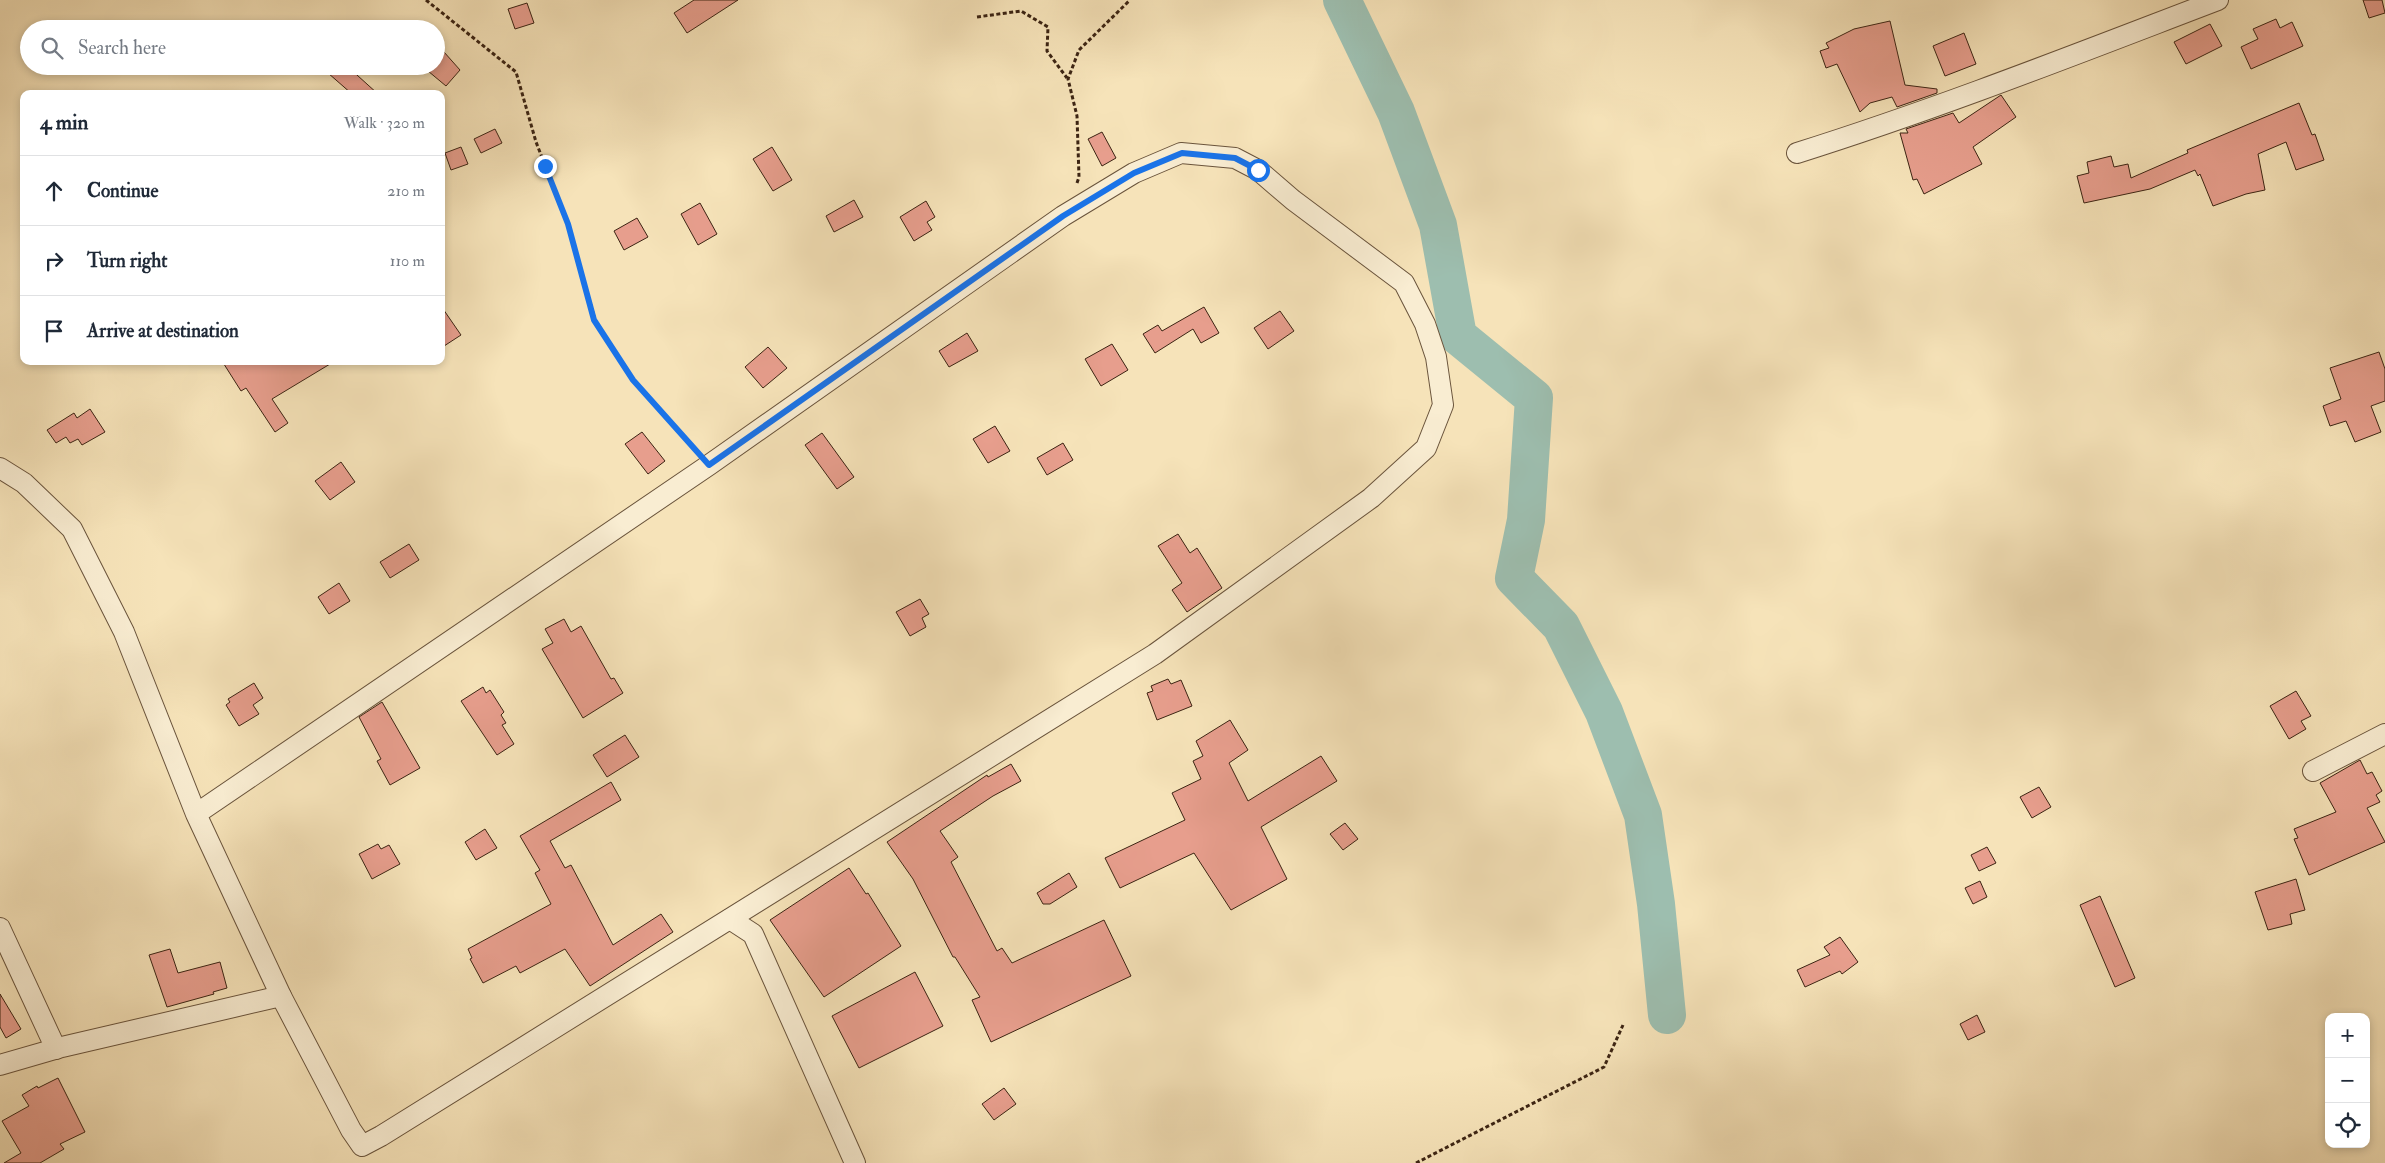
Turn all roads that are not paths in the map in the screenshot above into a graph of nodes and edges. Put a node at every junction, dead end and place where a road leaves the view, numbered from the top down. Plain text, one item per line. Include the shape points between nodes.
1 (2218, 0) edge
2 (1797, 153) dead end
3 (0, 468) edge
4 (2385, 734) edge
5 (2313, 771) dead end
6 (196, 814) junction
7 (730, 919) junction
8 (0, 928) edge
9 (281, 996) junction
10 (56, 1049) junction
11 (0, 1065) edge
12 (364, 1154) edge
13 (855, 1163) edge

1 - 2 street via 1923,112
3 - 6 street via 24,483 72,529 124,632
4 - 5 street
6 - 7 street via 709,465 1063,216 1134,173 1182,153 1235,158 1258,170 1404,283 1426,324 1434,349 1443,405 1426,448 1372,498 1155,654
6 - 9 street
7 - 12 street via 381,1136
7 - 13 street via 753,934
8 - 10 street
9 - 10 street
9 - 12 street
10 - 11 street

